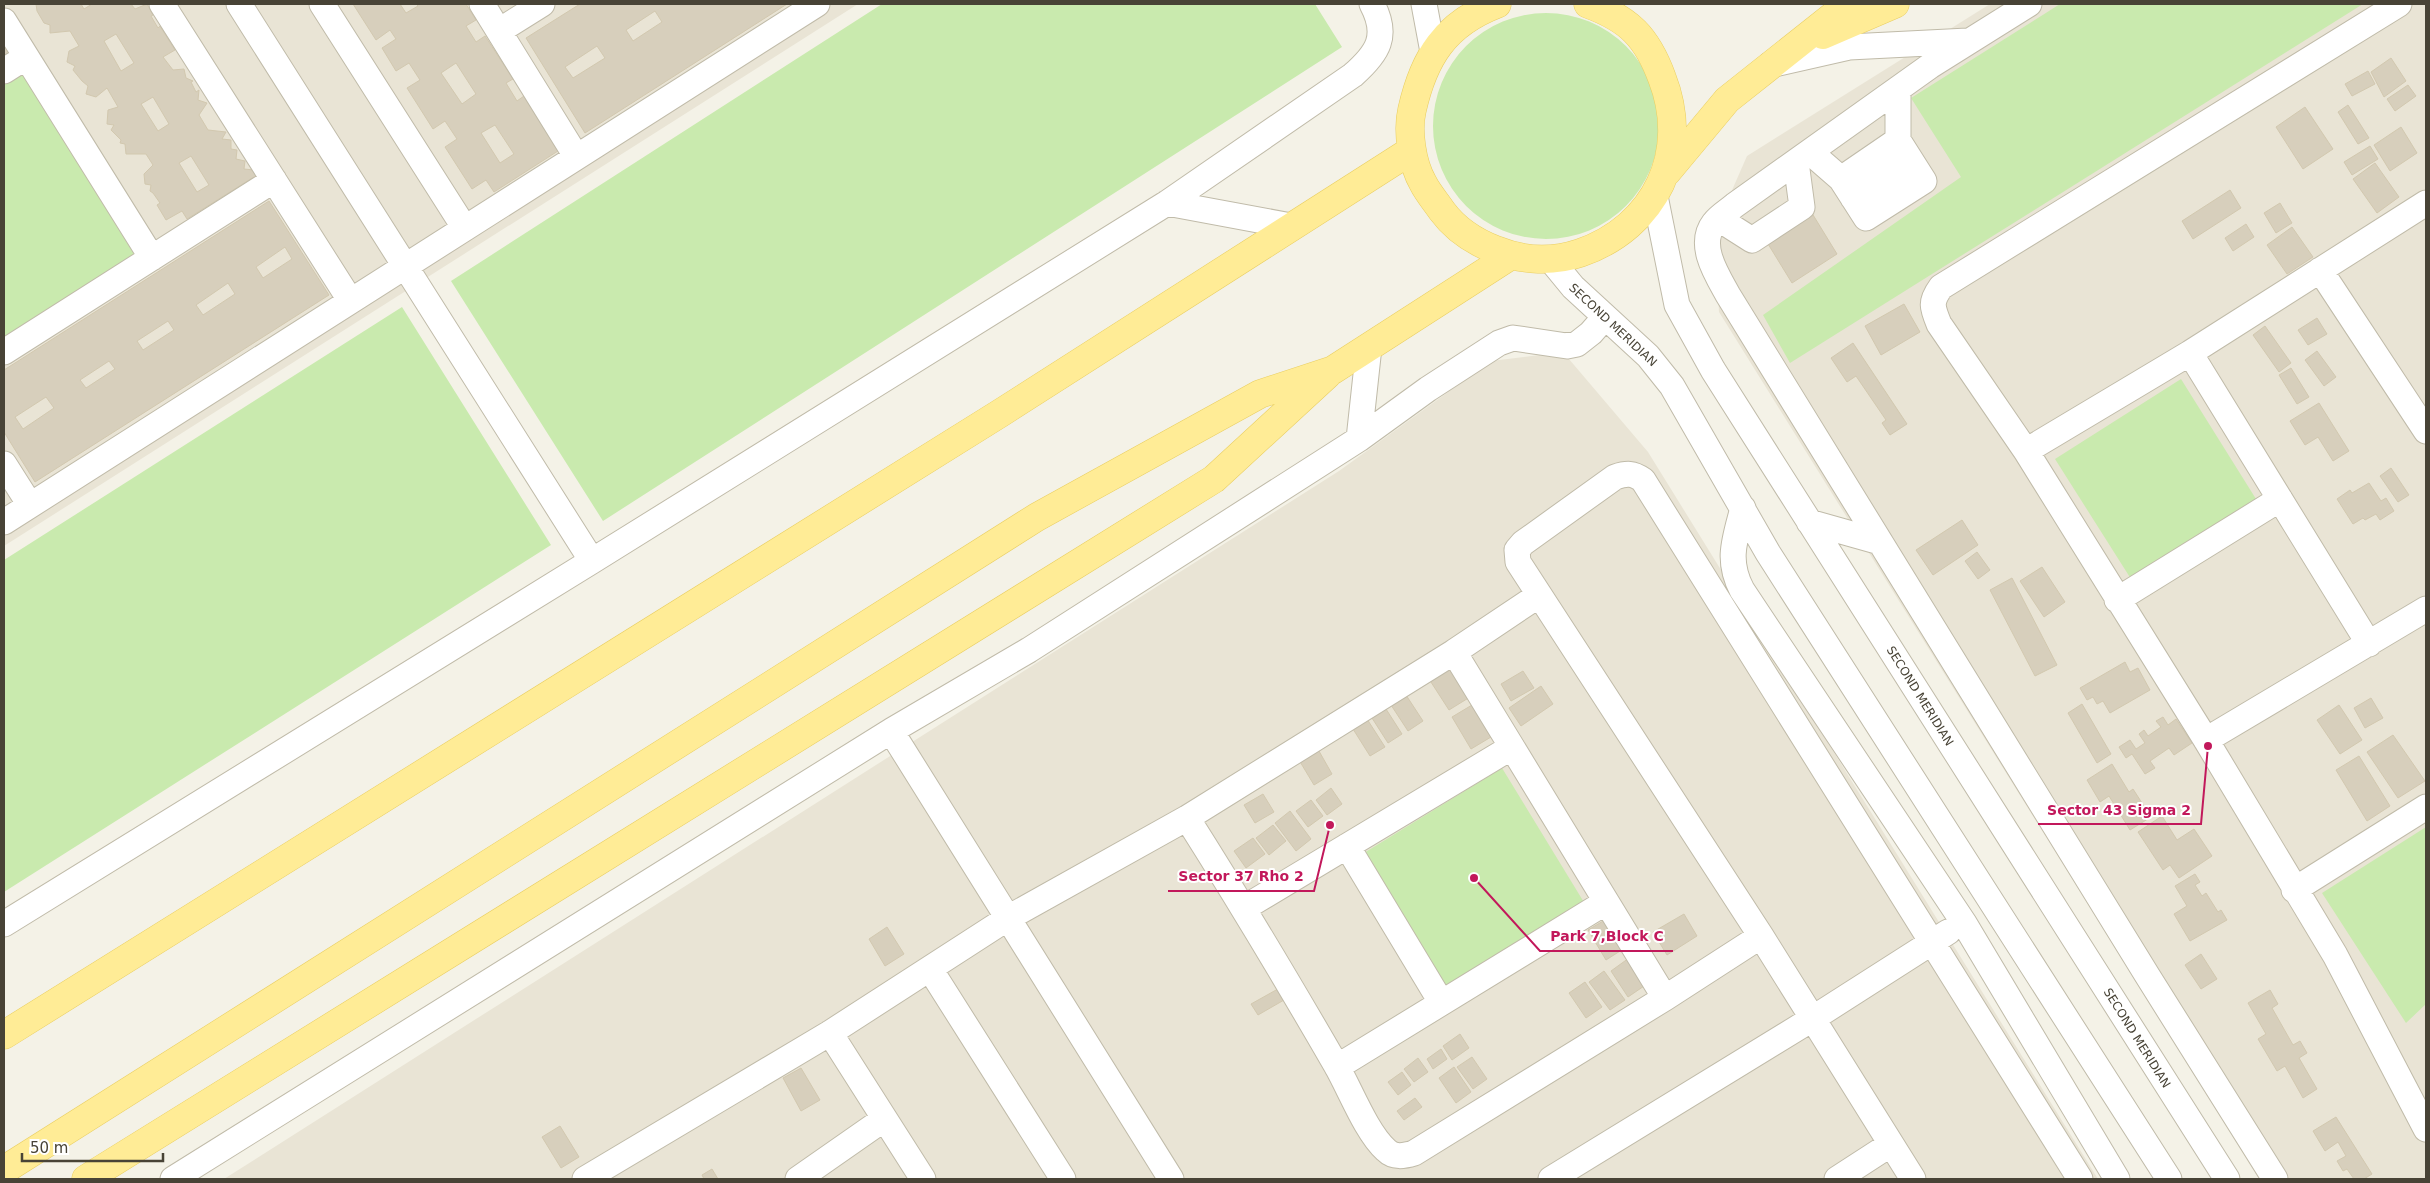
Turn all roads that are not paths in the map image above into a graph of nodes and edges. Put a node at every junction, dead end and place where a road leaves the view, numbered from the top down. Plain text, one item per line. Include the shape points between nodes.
1 (162, 4) edge
2 (239, 4) edge
3 (322, 4) edge
4 (482, 4) edge
5 (542, 4) edge
6 (817, 4) edge
7 (1372, 4) edge
8 (1424, 4) edge
9 (1497, 4) edge
10 (1588, 4) edge
11 (1848, 4) edge
12 (1895, 4) edge
13 (2029, 4) edge
14 (2398, 4) edge
15 (4, 21) edge
16 (499, 31) junction
17 (1970, 41) junction
18 (1433, 52) junction
19 (26, 57) junction
20 (1780, 58) junction
21 (4, 72) edge
22 (1898, 89) junction
23 (1898, 140) junction
24 (1412, 150) junction
25 (576, 156) junction
26 (1803, 157) junction
27 (274, 180) junction
28 (1660, 185) junction
29 (1847, 188) junction
30 (1167, 203) junction
31 (2426, 203) edge
32 (1719, 219) junction
33 (1291, 226) junction
34 (464, 227) junction
35 (1510, 256) junction
36 (152, 258) junction
37 (1550, 259) junction
38 (404, 265) junction
39 (2320, 270) junction
40 (350, 300) junction
41 (1605, 317) junction
42 (1369, 347) junction
43 (4, 352) edge
44 (2190, 353) junction
45 (1333, 370) junction
46 (2422, 417) edge
47 (1358, 439) junction
48 (2026, 451) junction
49 (4, 464) edge
50 (2280, 499) junction
51 (30, 505) junction
52 (1743, 508) junction
53 (4, 522) edge
54 (1809, 522) junction
55 (1880, 542) junction
56 (592, 561) junction
57 (1539, 595) junction
58 (2118, 600) junction
59 (2426, 609) edge
60 (2369, 644) junction
61 (1454, 652) junction
62 (891, 730) junction
63 (2206, 740) junction
64 (1512, 747) junction
65 (2426, 807) edge
66 (1187, 818) junction
67 (1347, 846) junction
68 (2294, 890) junction
69 (1606, 902) junction
70 (1244, 908) junction
71 (1008, 918) junction
72 (1964, 923) junction
73 (4, 924) edge
74 (1761, 936) junction
75 (1933, 941) junction
76 (930, 968) junction
77 (1665, 998) junction
78 (1441, 1002) junction
79 (1812, 1020) junction
80 (830, 1033) junction
81 (4, 1036) edge
82 (1338, 1067) junction
83 (884, 1119) junction
84 (2424, 1121) edge
85 (1891, 1144) junction
86 (4, 1170) edge
87 (86, 1179) edge
88 (173, 1179) edge
89 (586, 1179) edge
90 (798, 1179) edge
91 (923, 1179) edge
92 (1063, 1179) edge
93 (1171, 1179) edge
94 (1551, 1179) edge
95 (1837, 1179) edge
96 (1913, 1179) edge
97 (2080, 1179) edge
98 (2117, 1179) edge
99 (2168, 1179) edge
100 (2227, 1179) edge
101 (2275, 1179) edge

1 - 27 street
2 - 38 street
3 - 34 street
4 - 16 street
5 - 16 street
6 - 25 street
7 - 30 street via 1381,28 1380,44 1368,62
8 - 18 street
9 - 18 main road via 1467,18
10 - 28 main road via 1629,25 1652,52 1667,89 1674,130
11 - 20 main road
12 - 20 main road
13 - 17 street
14 - 48 street via 1941,287 1933,298 1939,324
15 - 19 street
16 - 25 street
17 - 20 street via 1849,47
17 - 22 street
18 - 24 main road via 1419,80 1411,116
19 - 21 street
19 - 36 street
20 - 28 main road via 1727,100
22 - 23 street
22 - 26 street
23 - 29 street
23 - 29 street via 1911,161
24 - 33 main road
24 - 35 main road via 1422,183 1451,223 1478,243
25 - 34 street
26 - 29 street
26 - 32 street
26 - 32 street via 1802,206 1752,240
27 - 36 street
27 - 40 street
28 - 37 main road via 1645,210 1621,234 1601,246 1565,258
28 - 54 street, SECOND MERIDIAN via 1678,305 1713,370
30 - 33 street
30 - 56 street
31 - 39 street
32 - 55 street via 1710,235 1708,256 1728,295
33 - 81 main road via 999,414
34 - 38 street
35 - 37 main road
35 - 42 main road
36 - 43 street
37 - 41 street, SECOND MERIDIAN via 1573,288
38 - 40 street
38 - 56 street
39 - 44 street
39 - 46 street
40 - 51 street
41 - 47 street via 1577,344 1567,346 1513,338 1499,342
41 - 52 street, SECOND MERIDIAN via 1659,367
42 - 45 main road
42 - 47 street
44 - 48 street
44 - 50 street
45 - 86 main road via 1260,394 1037,517
45 - 87 main road via 1214,479
47 - 62 street via 1029,650
48 - 58 street
49 - 51 street
50 - 58 street
50 - 60 street
51 - 53 street
52 - 72 street via 1734,546 1734,574
52 - 99 street, SECOND MERIDIAN via 1768,553
54 - 55 street
54 - 100 street, SECOND MERIDIAN
55 - 101 street
56 - 73 street
57 - 61 street
57 - 74 street
57 - 75 street via 1518,562 1517,550 1522,542 1615,477 1626,473 1643,480
58 - 63 street
59 - 60 street
60 - 63 street
61 - 64 street
61 - 66 street
62 - 71 street
62 - 88 street
63 - 68 street
64 - 67 street
64 - 69 street
65 - 68 street
66 - 70 street
66 - 71 street
67 - 70 street
67 - 78 street
68 - 84 street via 2335,955
69 - 77 street
69 - 78 street
70 - 82 street
71 - 76 street
71 - 93 street
72 - 75 street
72 - 98 street
74 - 77 street
74 - 79 street
75 - 79 street
75 - 97 street
76 - 80 street
76 - 92 street
77 - 82 street via 1414,1153 1401,1157 1387,1152 1377,1141
78 - 82 street
79 - 85 street
79 - 94 street
80 - 83 street
80 - 89 street
83 - 90 street
83 - 91 street
85 - 95 street
85 - 96 street

